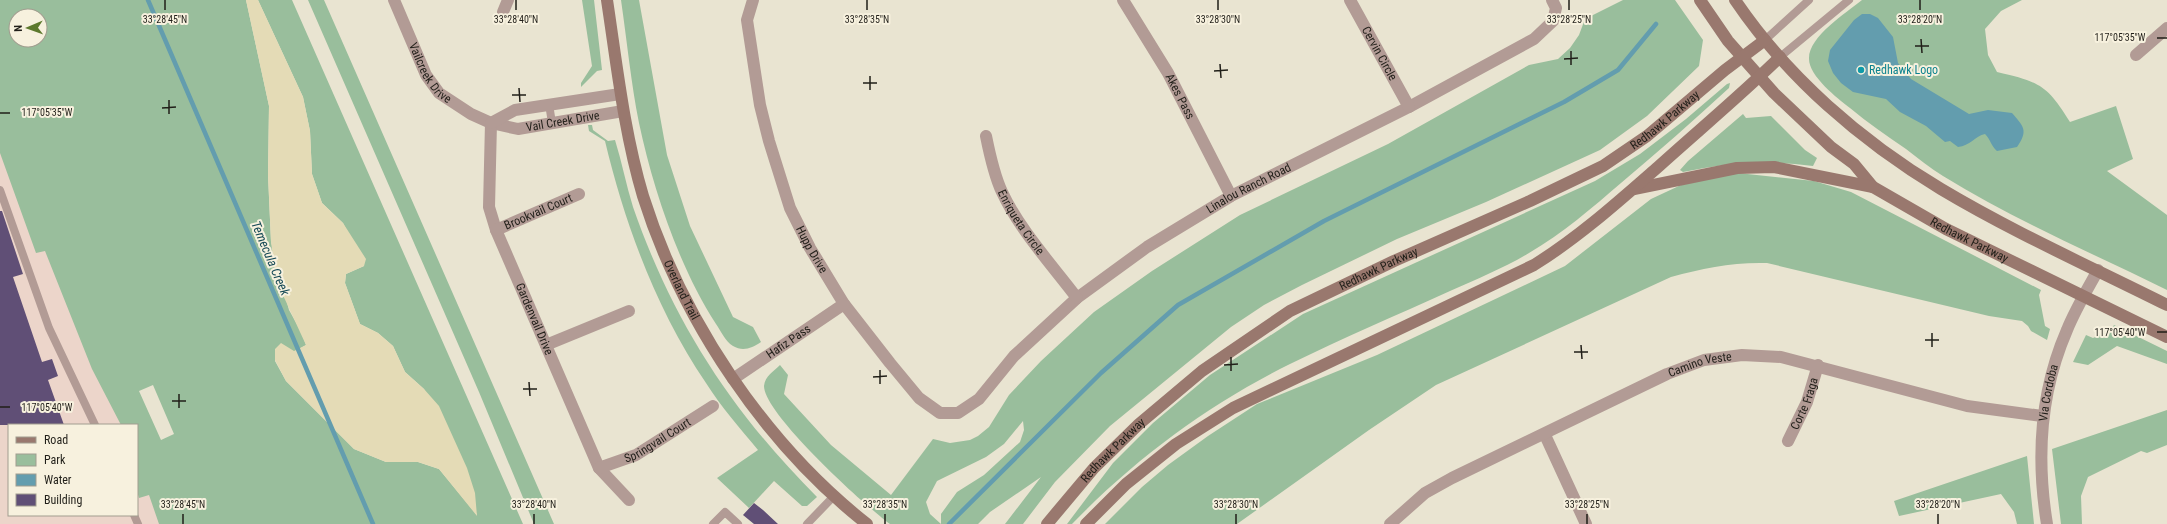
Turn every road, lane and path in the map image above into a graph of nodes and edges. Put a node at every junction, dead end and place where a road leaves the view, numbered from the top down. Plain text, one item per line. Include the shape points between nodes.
1 (394, 0) edge
2 (508, 0) edge
3 (607, 0) edge
4 (753, 0) edge
5 (1123, 0) edge
6 (1350, 0) edge
7 (1552, 0) edge
8 (1700, 0) edge
9 (1735, 0) edge
10 (1809, 0) edge
11 (1848, 0) edge
12 (503, 12) dead end
13 (2167, 28) edge
14 (1764, 40) junction
15 (2136, 55) dead end
16 (1742, 57) junction
17 (1780, 57) junction
18 (1760, 77) junction
19 (620, 94) junction
20 (549, 104) junction
21 (1408, 107) junction
22 (623, 111) junction
23 (491, 122) junction
24 (552, 123) junction
25 (986, 136) dead end
26 (1873, 187) junction
27 (0, 190) edge
28 (1633, 190) junction
29 (579, 194) dead end
30 (1231, 196) junction
31 (496, 230) junction
32 (2098, 270) junction
33 (2084, 296) junction
34 (1077, 298) junction
35 (844, 304) junction
36 (2167, 305) edge
37 (629, 311) dead end
38 (2167, 338) edge
39 (546, 346) junction
40 (1818, 365) junction
41 (733, 379) junction
42 (713, 406) dead end
43 (958, 413) joint
44 (2042, 416) junction
45 (95, 424) edge
46 (1545, 435) junction
47 (1788, 442) dead end
48 (599, 468) junction
49 (834, 496) junction
50 (628, 500) dead end
51 (713, 524) edge
52 (738, 524) edge
53 (807, 524) edge
54 (867, 524) edge
55 (1047, 524) edge
56 (1086, 524) edge
57 (1390, 524) edge
58 (1586, 524) edge
59 (2047, 524) edge

1 - 23 street, Vailcreek Drive via 426,75 439,93 471,114
2 - 12 street
3 - 19 main road, Overland Trail
4 - 35 street, Hupp Drive via 747,20 767,134 790,208 810,248
5 - 30 street, Akes Pass via 1168,74
6 - 21 street, Cervin Circle
7 - 21 street, Linalou Ranch Road via 1556,8 1553,21 1534,39
8 - 16 main road
9 - 14 main road
10 - 14 lane
11 - 17 lane
13 - 15 street
14 - 16 main road, Redhawk Parkway
14 - 17 main road
16 - 18 main road, Redhawk Parkway
16 - 55 main road, Redhawk Parkway via 1647,136 1603,166 1290,311 1202,371 1139,424 1094,468
17 - 18 main road
17 - 32 main road via 1854,128 1902,164 1941,189
18 - 26 main road, Redhawk Parkway via 1831,147 1854,164
18 - 28 main road
19 - 20 street, Vail Creek Drive
19 - 22 main road, Overland Trail
20 - 23 street, Vail Creek Drive via 515,110
20 - 24 lane
21 - 30 street, Linalou Ranch Road
22 - 24 street, Vail Creek Drive
22 - 41 main road, Overland Trail via 643,195 658,238 688,304
23 - 24 street, Vail Creek Drive via 518,129
23 - 31 street, Gardenvail Drive via 489,207
25 - 34 street, Enriqueta Circle via 1002,193 1020,222
26 - 28 main road via 1774,167 1737,168
26 - 33 main road, Redhawk Parkway via 1946,229
27 - 45 lane via 49,328
28 - 56 main road via 1564,246 1534,265 1233,408 1176,444 1126,484
29 - 31 street, Brookvail Court
30 - 34 street, Linalou Ranch Road via 1147,247
31 - 39 street, Gardenvail Drive
32 - 33 street, Via Cordoba
32 - 36 main road
33 - 38 main road, Redhawk Parkway
33 - 44 street, Via Cordoba via 2066,330 2052,368
34 - 43 street, Linalou Ranch Road via 1014,356 978,399
35 - 41 street, Hafiz Pass
35 - 43 street, Hupp Drive via 919,398 940,413
37 - 39 street
39 - 48 street, Gardenvail Drive
40 - 44 street, Camino Veste via 1967,406
40 - 46 street, Camino Veste via 1781,357 1742,355 1704,360 1667,374
40 - 47 street, Corte Fraga via 1808,402
41 - 49 main road, Overland Trail via 777,436
42 - 48 street, Springvail Court via 636,455
44 - 59 street, Via Cordoba via 2041,462
46 - 57 street, Camino Veste via 1425,493
46 - 58 street
48 - 50 street, Gardenvail Drive
49 - 53 lane
49 - 54 main road, Overland Trail
51 - 52 lane via 725,512

